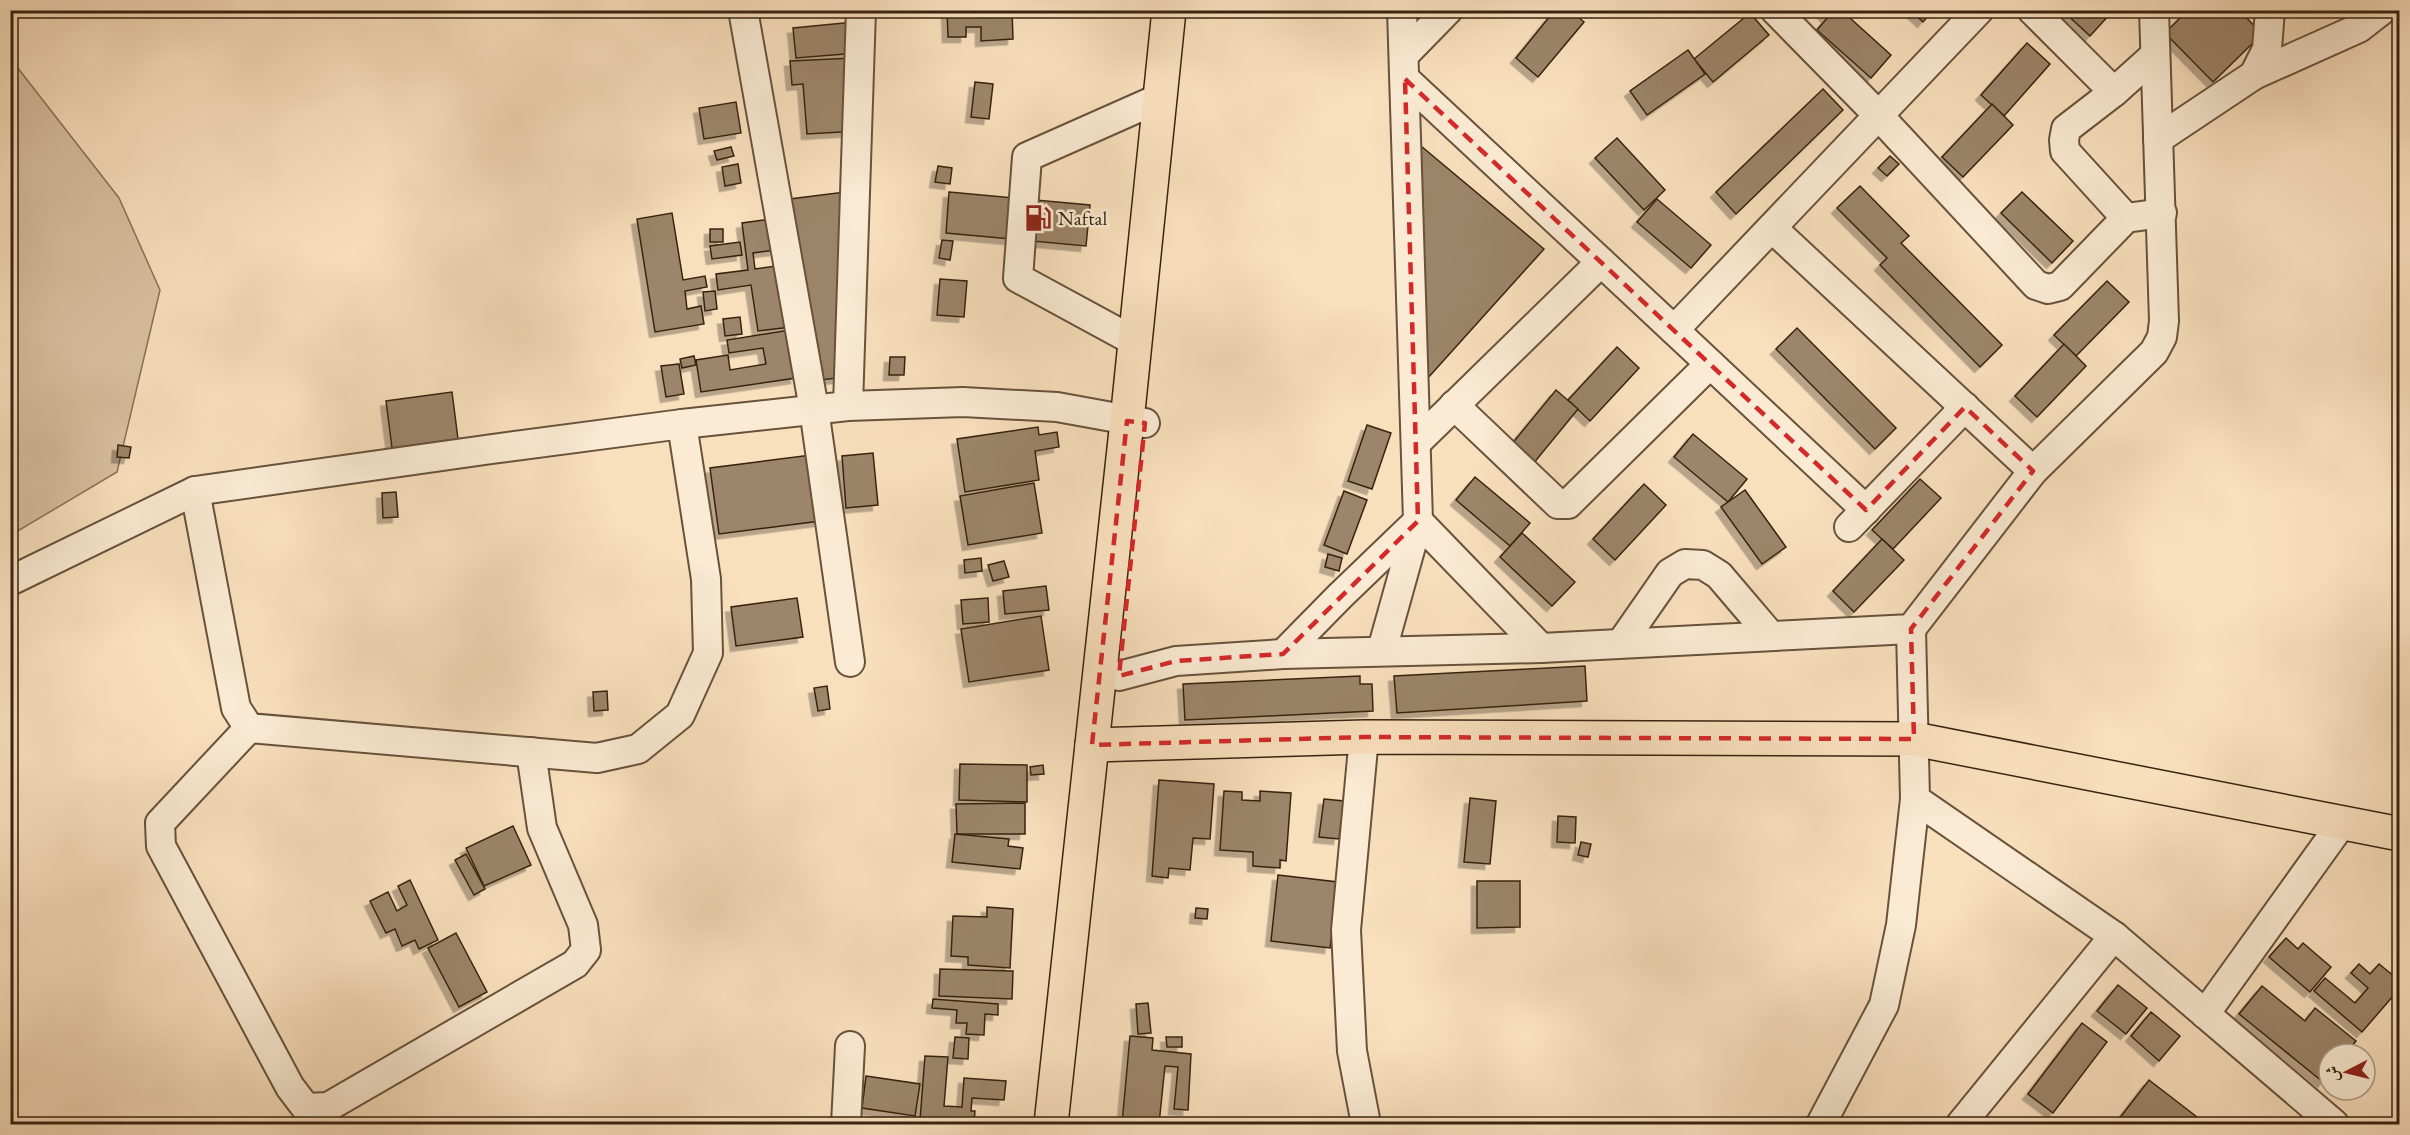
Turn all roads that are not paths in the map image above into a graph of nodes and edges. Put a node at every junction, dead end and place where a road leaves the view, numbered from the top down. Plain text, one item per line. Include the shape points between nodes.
1 (743, 10) edge
2 (861, 10) edge
3 (1169, 10) edge
4 (1189, 10) edge
5 (1402, 10) edge
6 (1448, 10) edge
7 (1775, 10) edge
8 (1979, 10) edge
9 (2031, 10) edge
10 (2154, 10) edge
11 (2270, 10) edge
12 (2382, 10) edge
13 (2154, 56) junction
14 (1404, 67) junction
15 (2254, 75) junction
16 (2115, 92) junction
17 (1160, 98) junction
18 (1879, 116) junction
19 (2158, 139) junction
20 (2162, 213) junction
21 (2126, 218) junction
22 (1772, 228) junction
23 (1601, 262) junction
24 (1674, 330) junction
25 (1134, 341) junction
26 (1710, 364) junction
27 (1454, 405) junction
28 (848, 406) junction
29 (1965, 407) junction
30 (814, 409) junction
31 (1136, 422) junction
32 (682, 424) junction
33 (1417, 442) junction
34 (2033, 471) junction
35 (195, 491) junction
36 (1418, 521) junction
37 (10, 581) edge
38 (1911, 629) junction
39 (1771, 636) junction
40 (1622, 642) junction
41 (1541, 648) junction
42 (1382, 650) junction
43 (1283, 654) junction
44 (850, 662) dead end
45 (1119, 676) junction
46 (249, 728) junction
47 (1364, 737) junction
48 (1914, 739) junction
49 (1101, 744) junction
50 (531, 752) junction
51 (1915, 799) junction
52 (2342, 823) junction
53 (2400, 834) edge
54 (2114, 936) junction
55 (2205, 1014) junction
56 (850, 1046) dead end
57 (846, 1125) edge
58 (1051, 1125) edge
59 (1073, 1125) edge
60 (1366, 1125) edge
61 (1821, 1125) edge
62 (1961, 1125) edge
63 (2334, 1125) edge

1 - 30 street
2 - 28 street
3 - 17 main road
4 - 31 main road
5 - 14 street
6 - 14 street
7 - 18 street
8 - 18 street
9 - 16 street
10 - 13 street
11 - 15 street via 2266,49
12 - 15 street via 2358,28
13 - 16 street
13 - 19 street
14 - 23 street
14 - 33 street
15 - 19 street
16 - 21 street via 2066,129 2064,140 2065,151
17 - 25 main road
17 - 25 street via 1027,157 1018,278
18 - 21 street via 2036,285 2048,289 2060,286
18 - 22 street
19 - 20 street
20 - 21 street
20 - 34 street via 2162,337 2154,352
22 - 24 street
22 - 29 street
23 - 24 street
23 - 27 street
24 - 26 street
25 - 31 main road
26 - 27 street via 1563,505
26 - 29 street via 1858,519
27 - 33 street
28 - 30 street
28 - 31 street via 963,402 1057,407
29 - 34 street
30 - 32 street
30 - 44 street
31 - 45 main road
31 - 49 main road
32 - 35 street
32 - 50 street via 706,579 708,653 680,716 638,749 597,759
33 - 36 street
34 - 38 street
35 - 37 street
35 - 46 street via 236,708
36 - 41 street
36 - 42 street
36 - 43 street
38 - 39 street
38 - 48 street
39 - 40 street
39 - 40 street via 1719,575 1703,565 1685,564 1670,573
40 - 41 street
41 - 42 street
42 - 43 street
43 - 45 street via 1176,661
45 - 49 main road
46 - 50 street
46 - 50 street via 160,824 161,846 290,1087 306,1108 328,1107 575,964 586,950 583,925 542,828
47 - 48 main road
47 - 49 main road
47 - 60 street via 1346,930 1352,1051
48 - 51 street
48 - 52 main road
49 - 58 main road
49 - 59 main road
51 - 54 street
51 - 61 street via 1902,925 1884,1005
52 - 53 main road
52 - 55 street
54 - 55 street
54 - 62 street
55 - 63 street
56 - 57 street

